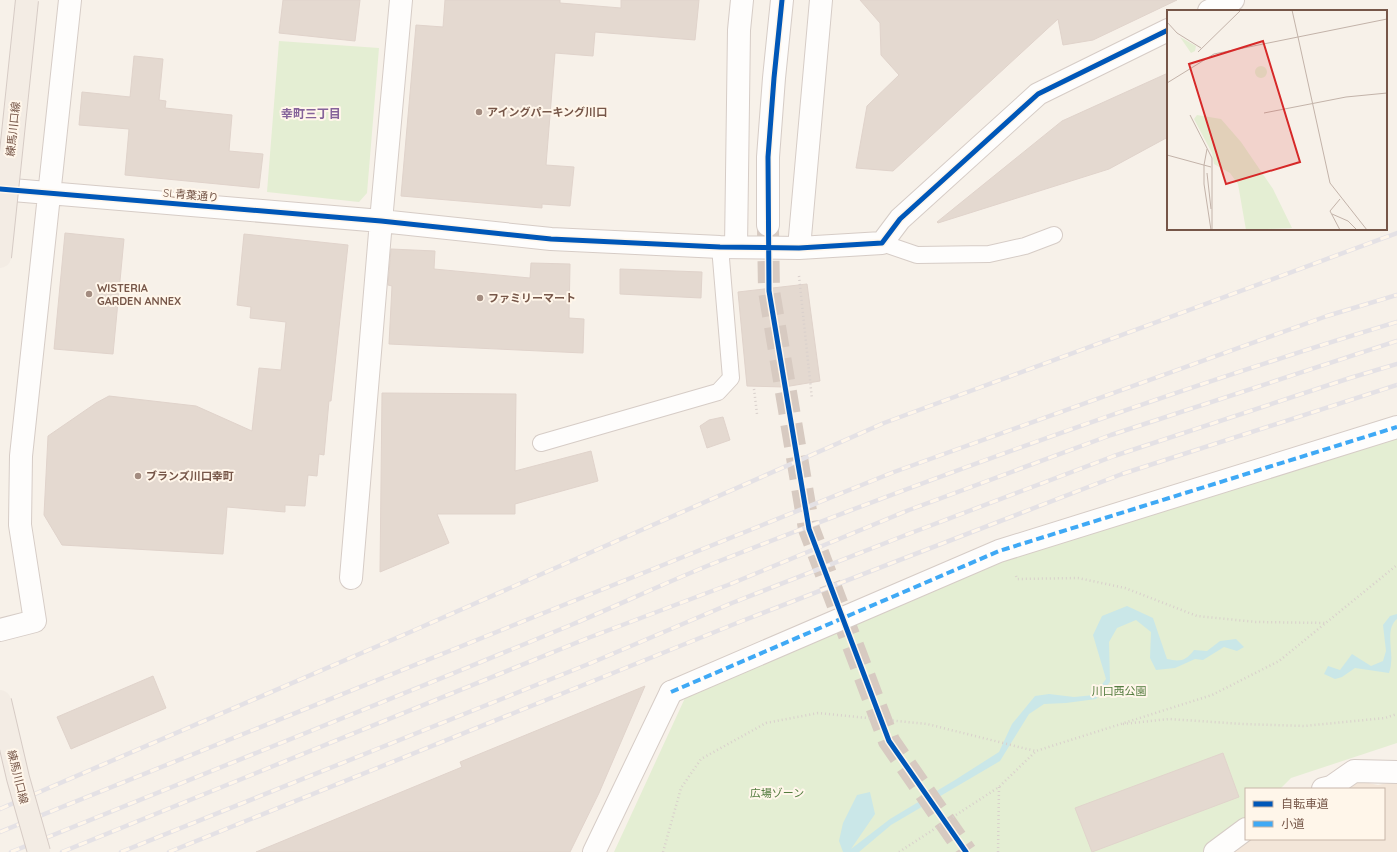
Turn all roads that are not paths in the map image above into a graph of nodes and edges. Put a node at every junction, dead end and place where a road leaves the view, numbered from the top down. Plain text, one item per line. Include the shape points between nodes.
1 (27, 0) edge
2 (70, 0) edge
3 (402, 0) edge
4 (742, 0) edge
5 (782, 0) edge
6 (821, 0) edge
7 (1233, 0) edge
8 (1211, 10) edge
9 (1167, 30) edge
10 (0, 189) edge
11 (50, 193) junction
12 (380, 221) junction
13 (768, 225) tunnel mouth
14 (1054, 235) dead end
15 (882, 243) junction
16 (728, 247) junction
17 (799, 248) junction
18 (0, 257) edge
19 (1397, 427) edge
20 (541, 443) dead end
21 (351, 578) dead end
22 (0, 630) edge
23 (0, 702) edge
24 (1397, 772) edge
25 (1327, 788) edge
26 (1245, 830) edge
27 (38, 852) edge
28 (594, 852) edge
29 (1215, 852) edge

1 - 18 main road, 練馬川口線, bridge
2 - 11 street
3 - 12 street
4 - 16 street
5 - 13 street via 768,157
6 - 17 street
7 - 8 street
9 - 15 street via 1038,94 900,219
10 - 11 street, SL青葉通り
11 - 12 street, SL青葉通り
11 - 22 street via 21,456 20,525 35,621
12 - 16 street, SL青葉通り via 551,239
12 - 21 street
14 - 15 lane via 1025,246 989,254 916,255
15 - 17 street, SL青葉通り
16 - 17 street, SL青葉通り
16 - 20 lane via 730,378 718,392
19 - 28 street via 1007,548 671,692
23 - 27 main road, 練馬川口線, bridge
24 - 25 street via 1354,771
26 - 29 street

